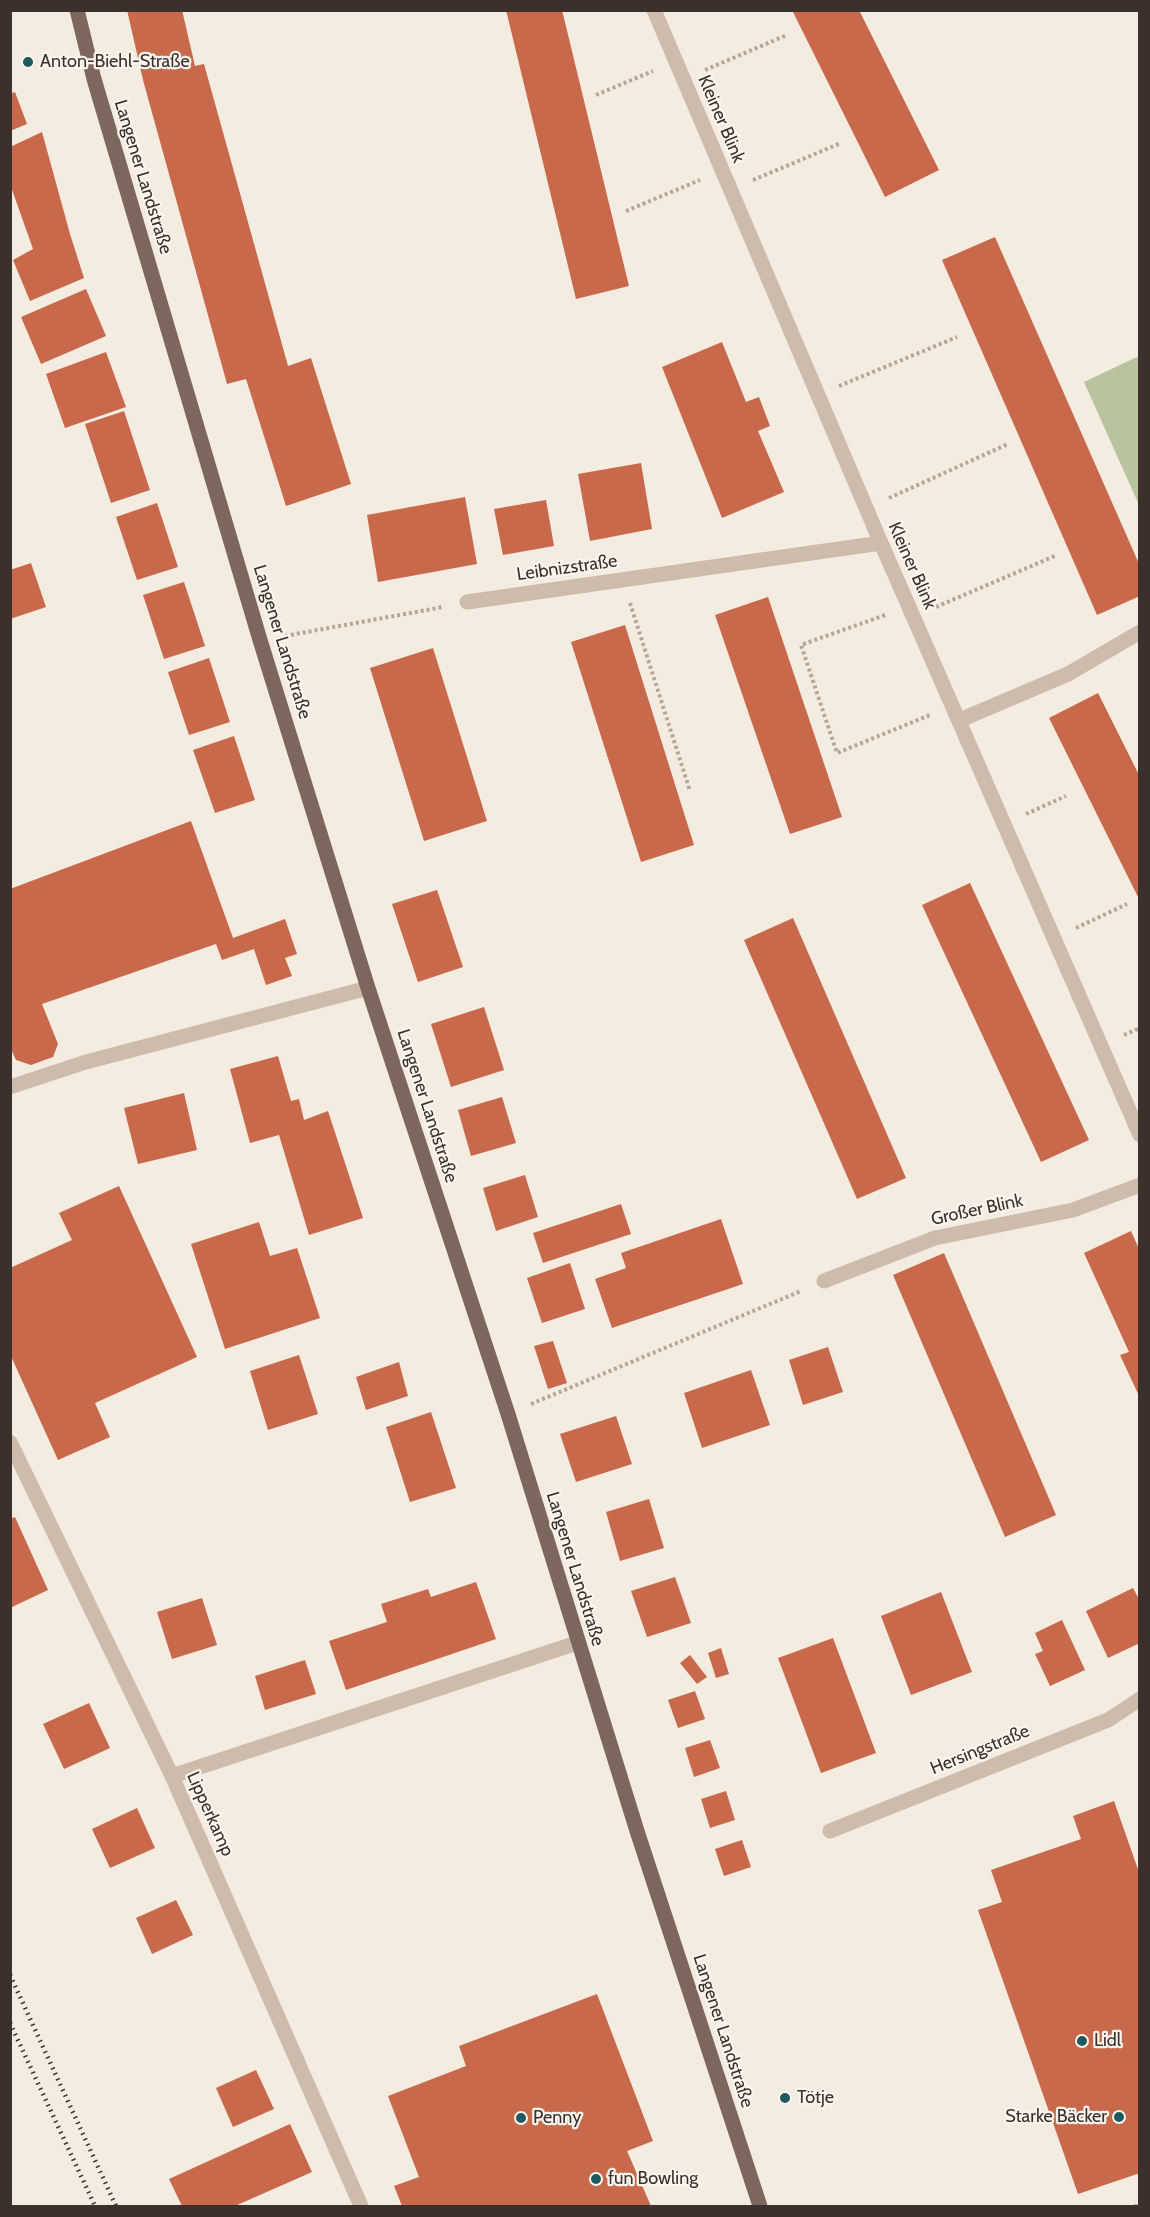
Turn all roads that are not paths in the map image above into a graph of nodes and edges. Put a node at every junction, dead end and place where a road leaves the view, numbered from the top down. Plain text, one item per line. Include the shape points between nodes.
1 (77, 10) edge
2 (654, 10) edge
3 (881, 543) junction
4 (467, 603) road end
5 (1140, 632) edge
6 (960, 720) junction
7 (368, 988) junction
8 (10, 1087) edge
9 (1140, 1135) edge
10 (1140, 1185) edge
11 (824, 1281) road end
12 (10, 1442) edge
13 (577, 1643) junction
14 (1140, 1699) edge
15 (172, 1776) junction
16 (830, 1831) dead end
17 (361, 2206) edge
18 (760, 2206) edge

1 - 7 main road, Langener Landstraße via 97,91 260,640
2 - 3 street, Kleiner Blink
3 - 4 street, Leibnizstraße
3 - 6 street, Kleiner Blink
5 - 6 street via 1068,674
6 - 9 street, Kleiner Blink
7 - 8 street via 86,1062
7 - 13 main road, Langener Landstraße via 508,1414
10 - 11 street, Großer Blink via 1073,1210 935,1238
12 - 15 street, Lipperkamp
13 - 15 street
13 - 18 main road, Langener Landstraße
14 - 16 street, Hersingstraße via 1108,1720
15 - 17 street, Lipperkamp

